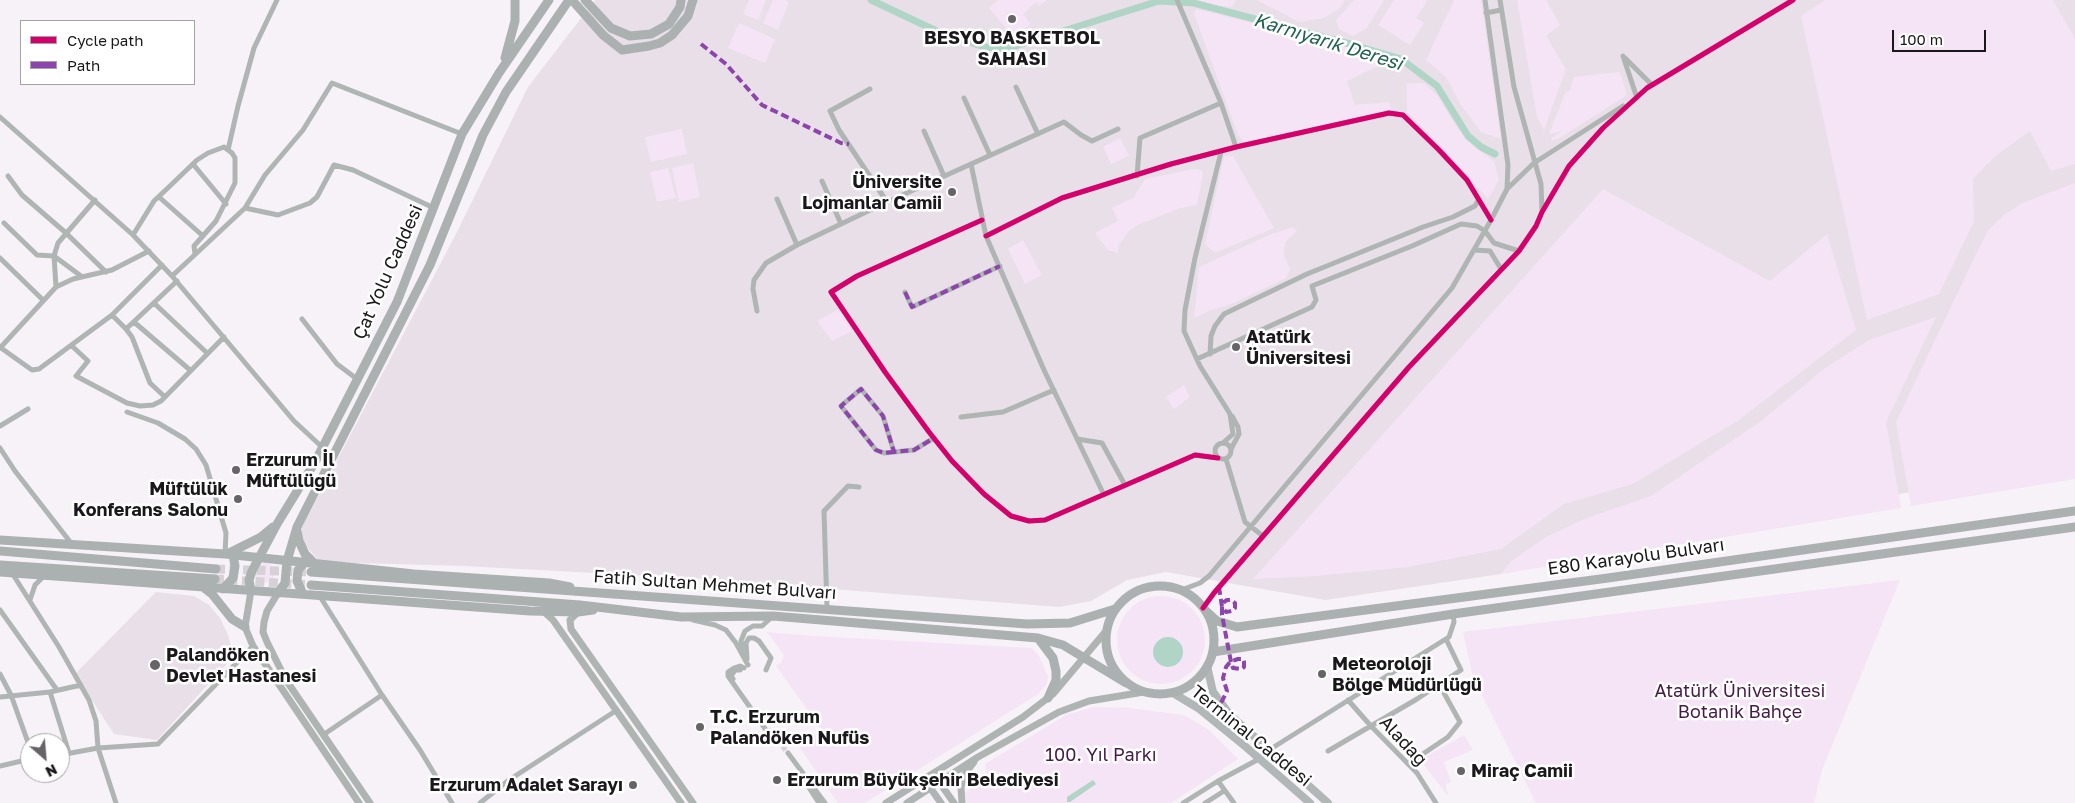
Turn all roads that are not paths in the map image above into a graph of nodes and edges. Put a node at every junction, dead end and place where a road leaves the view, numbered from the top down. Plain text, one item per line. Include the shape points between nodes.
1 (277, 0) edge
2 (515, 0) edge
3 (549, 0) edge
4 (585, 0) edge
5 (681, 0) edge
6 (692, 0) edge
7 (1178, 0) edge
8 (1485, 0) edge
9 (1500, 0) edge
10 (1793, 0) edge
11 (573, 2) edge
12 (1501, 10) junction
13 (1486, 13) junction
14 (499, 73) junction
15 (1652, 85) junction
16 (1016, 87) dead end
17 (870, 89) dead end
18 (964, 98) dead end
19 (1637, 98) junction
20 (1221, 102) junction
21 (0, 117) edge
22 (1118, 129) dead end
23 (924, 131) dead end
24 (462, 134) junction
25 (1038, 134) junction
26 (1236, 147) junction
27 (228, 150) junction
28 (1221, 152) junction
29 (990, 155) junction
30 (1534, 162) junction
31 (192, 164) junction
32 (971, 164) junction
33 (8, 176) dead end
34 (944, 176) junction
35 (1137, 176) junction
36 (822, 181) dead end
37 (1508, 189) junction
38 (158, 197) junction
39 (777, 199) dead end
40 (1479, 199) junction
41 (95, 200) junction
42 (887, 202) junction
43 (226, 204) junction
44 (245, 208) junction
45 (434, 208) junction
46 (1542, 212) junction
47 (982, 220) junction
48 (1492, 220) junction
49 (4, 223) dead end
50 (842, 224) junction
51 (1485, 231) junction
52 (66, 233) junction
53 (133, 235) junction
54 (203, 236) junction
55 (986, 236) junction
56 (798, 245) junction
57 (1475, 250) junction
58 (149, 251) junction
59 (1519, 251) junction
60 (195, 254) junction
61 (54, 256) junction
62 (0, 258) edge
63 (162, 266) junction
64 (1000, 266) junction
65 (1501, 270) junction
66 (106, 272) junction
67 (1307, 274) junction
68 (81, 276) junction
69 (172, 276) junction
70 (177, 281) junction
71 (1312, 286) junction
72 (56, 287) junction
73 (905, 292) dead end
74 (43, 300) junction
75 (154, 303) junction
76 (757, 311) dead end
77 (112, 315) junction
78 (302, 319) dead end
79 (134, 322) junction
80 (126, 329) junction
81 (224, 337) junction
82 (1, 345) edge
83 (72, 346) junction
84 (207, 353) junction
85 (1210, 354) junction
86 (1197, 359) junction
87 (190, 370) junction
88 (357, 379) junction
89 (1054, 390) junction
90 (164, 397) junction
91 (28, 409) dead end
92 (127, 412) dead end
93 (1230, 414) junction
94 (962, 417) dead end
95 (0, 426) edge
96 (934, 438) junction
97 (1077, 439) junction
98 (1223, 443) junction
99 (322, 447) junction
100 (0, 448) edge
101 (1231, 450) junction
102 (894, 452) junction
103 (1218, 458) junction
104 (1226, 459) junction
105 (1125, 485) junction
106 (859, 487) dead end
107 (1104, 495) junction
108 (2075, 511) edge
109 (277, 524) junction
110 (297, 527) junction
111 (2075, 527) edge
112 (1251, 528) junction
113 (1263, 536) junction
114 (0, 540) edge
115 (71, 544) junction
116 (0, 551) edge
117 (229, 554) junction
118 (259, 558) junction
119 (287, 561) junction
120 (309, 563) junction
121 (0, 565) edge
122 (216, 568) tunnel mouth
123 (0, 572) edge
124 (311, 572) tunnel mouth
125 (12, 573) junction
126 (44, 576) junction
127 (215, 579) tunnel mouth
128 (311, 584) tunnel mouth
129 (201, 587) junction
130 (1173, 587) junction
131 (224, 589) junction
132 (251, 591) junction
133 (278, 594) junction
134 (304, 594) junction
135 (319, 594) junction
136 (606, 594) junction
137 (30, 600) junction
138 (608, 608) junction
139 (827, 608) junction
140 (1115, 609) junction
141 (0, 610) edge
142 (1204, 610) junction
143 (543, 611) junction
144 (578, 612) junction
145 (1453, 614) junction
146 (773, 616) junction
147 (680, 617) junction
148 (245, 627) junction
149 (1106, 631) junction
150 (1038, 638) junction
151 (1446, 639) junction
152 (253, 646) junction
153 (1213, 652) junction
154 (1085, 657) junction
155 (1207, 666) junction
156 (744, 668) junction
157 (766, 670) dead end
158 (0, 674) edge
159 (1126, 683) junction
160 (1439, 684) junction
161 (81, 685) junction
162 (57, 690) junction
163 (50, 692) junction
164 (1144, 692) junction
165 (1173, 693) junction
166 (11, 695) junction
167 (382, 695) junction
168 (0, 697) edge
169 (1048, 698) junction
170 (1348, 700) junction
171 (616, 710) junction
172 (1370, 725) junction
173 (767, 729) tunnel mouth
174 (25, 733) edge
175 (63, 733) edge
176 (323, 735) junction
177 (98, 748) junction
178 (1269, 750) junction
179 (1328, 751) dead end
180 (70, 753) edge
181 (978, 757) junction
182 (1259, 759) junction
183 (20, 762) edge
184 (1408, 764) junction
185 (0, 766) edge
186 (933, 773) junction
187 (924, 780) junction
188 (1218, 781) junction
189 (939, 782) junction
190 (930, 788) junction
191 (1224, 791) junction
192 (116, 803) edge
193 (359, 803) edge
194 (370, 803) edge
195 (452, 803) edge
196 (480, 803) edge
197 (681, 803) edge
198 (693, 803) edge
199 (819, 803) edge
200 (825, 803) edge
201 (886, 803) edge
202 (906, 803) edge
203 (941, 803) edge
204 (954, 803) edge
205 (962, 803) edge
206 (1183, 803) edge
207 (1205, 803) edge
208 (1234, 803) edge
209 (1310, 803) edge
210 (1328, 803) edge
211 (1436, 803) edge

1 - 27 street via 254,48
2 - 14 highway via 513,32
3 - 14 highway, Çat Yolu Caddesi
4 - 5 highway via 611,28 630,36 651,34 669,24
6 - 11 highway via 688,16 672,34 650,46 622,50 603,35
7 - 20 street
8 - 13 street
9 - 12 street
10 - 15 street
11 - 110 highway, Çat Yolu Caddesi via 506,92 483,136 430,265
12 - 13 street
12 - 30 street via 1514,87
13 - 37 street via 1508,165
14 - 24 highway, Çat Yolu Caddesi
15 - 19 street
15 - 19 street via 1623,56
16 - 25 street
17 - 42 street via 830,111
18 - 29 street
19 - 30 street
19 - 46 street via 1602,128 1569,166
20 - 26 street
20 - 35 street via 1140,138
21 - 41 street
22 - 25 street via 1092,141 1064,122
23 - 34 street
24 - 44 street via 332,83 303,130 265,175
24 - 45 highway, Çat Yolu Caddesi
25 - 29 street
26 - 28 street
26 - 40 street via 1389,113 1403,115 1467,180
27 - 31 street via 218,148
27 - 43 street via 235,158 236,172
28 - 35 street
28 - 86 street via 1185,310 1184,331
29 - 32 street
30 - 37 street
30 - 46 street via 1541,184
31 - 38 street
31 - 43 street
32 - 34 street
32 - 47 street
33 - 52 street via 22,195
34 - 42 street
35 - 55 street via 1062,198
36 - 50 street
37 - 48 street
38 - 53 street
38 - 54 street
39 - 56 street
40 - 48 street
40 - 67 street via 1475,206 1453,217
41 - 52 street
41 - 53 street
42 - 50 street
43 - 54 street
44 - 45 street via 278,216 310,203 317,197 334,165 353,170
44 - 60 street
45 - 88 highway, Çat Yolu Caddesi via 397,302
46 - 59 street
47 - 55 street
47 - 96 street via 862,273 831,292
48 - 51 street
49 - 61 street via 37,255
50 - 56 street
51 - 57 street
51 - 59 street via 1494,243
51 - 71 street via 1477,226 1461,224
52 - 61 street
52 - 66 street
53 - 58 street
54 - 60 street via 194,246
55 - 64 street
56 - 76 street via 766,263 760,270 753,290
57 - 65 street via 1490,251
57 - 112 street via 1452,288
58 - 63 street
58 - 66 street
59 - 65 street
60 - 69 street
61 - 68 street
61 - 72 street
62 - 74 street
63 - 69 street
63 - 77 street
64 - 73 street via 912,307
64 - 89 street
65 - 113 street via 1409,367
66 - 68 street
67 - 71 street
67 - 85 street via 1224,314 1211,336
68 - 72 street
69 - 70 street
70 - 75 street
70 - 81 street
71 - 85 street via 1316,300 1312,307
72 - 74 street
74 - 82 street
75 - 79 street
75 - 84 street
77 - 80 street
77 - 83 street
78 - 88 street via 337,364
79 - 80 street
79 - 87 street
80 - 90 street via 150,384
81 - 84 street
81 - 99 street via 294,421
82 - 83 street via 32,370 39,369
83 - 90 street via 88,361 76,376 127,403 153,405
84 - 87 street
85 - 86 street
86 - 93 street
87 - 90 street
88 - 99 highway, Çat Yolu Caddesi
89 - 94 street via 1003,412
89 - 97 street
91 - 95 street
92 - 117 street via 158,423 196,448 206,465
93 - 98 street via 1233,434
93 - 101 street via 1239,434
96 - 102 street via 914,450
96 - 107 street via 984,494 1011,516 1029,521 1045,520
97 - 105 street via 1102,443
97 - 107 street
98 - 101 street
98 - 103 street via 1215,448
99 - 109 highway, Çat Yolu Caddesi
100 - 115 street
101 - 104 street
102 - 102 street via 883,416 861,389 841,406 876,450
103 - 104 street
103 - 105 street via 1195,455
104 - 112 street via 1245,522
105 - 107 street
106 - 139 street via 848,486 824,511
108 - 142 highway, E80 Karayolu Bulvarı via 1237,627 1217,621
109 - 117 highway via 261,537
109 - 118 highway, Çat Yolu Caddesi
110 - 119 highway, Çat Yolu Caddesi
110 - 120 highway via 299,541
111 - 145 highway, E80 Karayolu Bulvarı
112 - 113 street
112 - 130 street via 1209,576 1184,589
113 - 142 street via 1214,593
114 - 115 highway
115 - 117 highway
116 - 122 highway
117 - 118 highway
117 - 131 highway via 236,566 233,578
118 - 119 highway
118 - 132 highway via 249,580
119 - 120 highway
119 - 133 highway via 285,583
120 - 134 highway via 298,570 296,582
120 - 136 highway via 549,583
121 - 127 highway
123 - 125 highway
124 - 136 highway, Fatih Sultan Mehmet Bulvarı
125 - 126 highway
125 - 137 street
126 - 129 highway
126 - 137 street via 35,585
128 - 138 highway, Fatih Sultan Mehmet Bulvarı
129 - 131 highway
129 - 148 highway via 212,594 232,619
130 - 140 highway via 1156,586 1141,590 1126,597
130 - 142 highway via 1186,592
131 - 132 highway
132 - 133 highway
132 - 148 main road
133 - 134 highway
133 - 176 main road via 267,611 263,632 286,680
134 - 135 highway
135 - 143 highway
135 - 167 street
136 - 139 highway, Fatih Sultan Mehmet Bulvarı
137 - 161 street
138 - 144 highway
138 - 147 highway, Fatih Sultan Mehmet Bulvarı
139 - 140 highway, Fatih Sultan Mehmet Bulvarı via 1028,624 1070,623
140 - 149 highway
141 - 162 street
142 - 153 highway via 1213,631
143 - 144 highway
143 - 171 main road via 553,620
144 - 198 main road via 570,620 570,629
145 - 151 street via 1454,622
145 - 153 highway, E80 Karayolu Bulvarı
146 - 147 highway, Fatih Sultan Mehmet Bulvarı
146 - 150 highway, Fatih Sultan Mehmet Bulvarı
146 - 156 street via 762,626 753,626 745,631 741,641
147 - 156 street via 726,630 736,643
148 - 152 main road
149 - 154 main road
149 - 159 highway via 1109,660
150 - 154 highway, Fatih Sultan Mehmet Bulvarı via 1062,645
150 - 169 highway via 1052,658 1056,671 1056,680
151 - 160 street via 1461,670
151 - 170 street
152 - 177 street via 158,744
152 - 193 main road
153 - 155 highway
154 - 159 highway, Fatih Sultan Mehmet Bulvarı
154 - 169 main road
155 - 165 highway via 1198,678
155 - 178 main road, Terminal Caddesi via 1213,692 1230,716
156 - 157 street via 746,644 749,638 754,638 771,658
156 - 173 street via 734,668 728,676
158 - 166 street
159 - 164 highway
160 - 172 street
160 - 184 street via 1460,722 1448,737
161 - 162 street
161 - 177 street via 93,710
162 - 163 street
163 - 166 street
163 - 175 street
164 - 165 highway
164 - 181 main road via 1089,701 1059,712
165 - 182 main road, Terminal Caddesi via 1198,708
166 - 168 street
166 - 174 street
167 - 176 street
167 - 195 street
169 - 186 main road
170 - 172 street, Aladağ
170 - 178 street
171 - 196 street via 509,780
171 - 197 main road
172 - 179 street
172 - 184 street, Aladağ
176 - 194 main road
177 - 180 street
177 - 192 street
178 - 182 street
178 - 210 main road, Terminal Caddesi
181 - 189 main road
181 - 205 main road via 965,774 961,787
182 - 188 street
182 - 209 main road, Terminal Caddesi
183 - 185 street
184 - 211 street, Aladağ
186 - 187 main road
186 - 189 main road
187 - 190 main road
187 - 201 main road
188 - 191 street
188 - 206 street
189 - 190 main road
189 - 204 main road
190 - 202 main road
190 - 203 main road
191 - 207 street
191 - 208 street
199 - 200 street via 787,753

